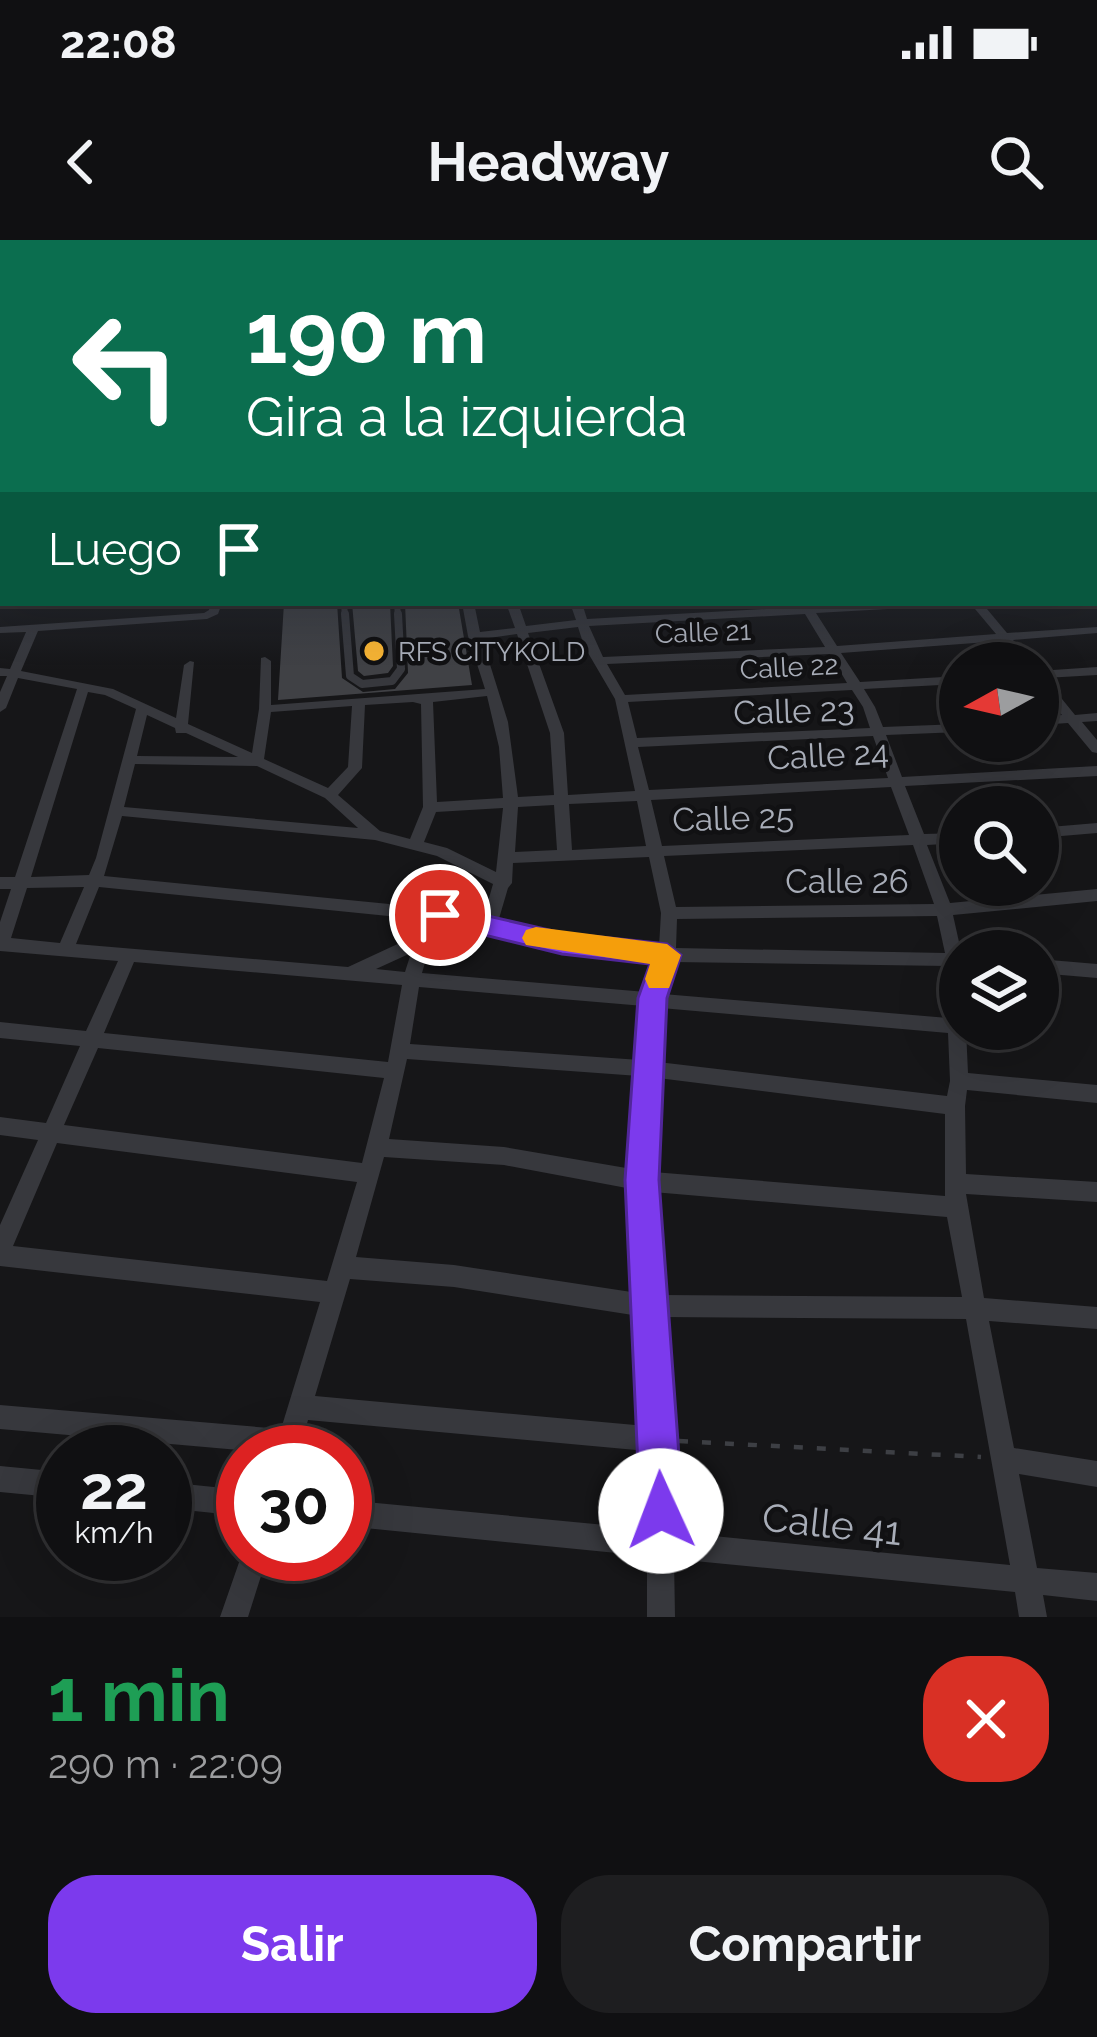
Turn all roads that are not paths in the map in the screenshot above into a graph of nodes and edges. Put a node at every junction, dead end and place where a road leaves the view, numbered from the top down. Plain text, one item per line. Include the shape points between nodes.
1 (215, 606) edge
2 (344, 606) edge
3 (397, 606) edge
4 (469, 606) edge
5 (513, 606) edge
6 (577, 606) edge
7 (861, 606) edge
8 (978, 606) edge
9 (807, 608) edge
10 (583, 623) junction
11 (34, 627) junction
12 (0, 630) edge
13 (518, 630) junction
14 (1097, 630) edge
15 (474, 636) junction
16 (1004, 637) junction
17 (1008, 642) edge
18 (833, 650) junction
19 (265, 661) dead end
20 (598, 661) junction
21 (190, 665) dead end
22 (1097, 671) edge
23 (7, 673) edge
24 (1059, 674) edge
25 (939, 682) edge
26 (84, 686) junction
27 (857, 688) junction
28 (491, 692) junction
29 (422, 699) junction
30 (621, 699) junction
31 (1059, 702) edge
32 (358, 703) junction
33 (0, 708) edge
34 (142, 710) junction
35 (265, 710) junction
36 (1097, 717) edge
37 (1072, 718) junction
38 (1059, 720) edge
39 (181, 730) junction
40 (939, 730) edge
41 (878, 735) junction
42 (631, 743) junction
43 (1097, 749) edge
44 (129, 760) junction
45 (257, 762) junction
46 (1097, 772) edge
47 (893, 782) junction
48 (641, 794) junction
49 (331, 796) junction
50 (511, 801) junction
51 (561, 802) junction
52 (430, 807) junction
53 (116, 811) junction
54 (1097, 828) edge
55 (1059, 831) edge
56 (375, 835) junction
57 (939, 839) edge
58 (917, 841) junction
59 (416, 843) junction
60 (654, 851) junction
61 (565, 855) junction
62 (508, 858) junction
63 (92, 881) junction
64 (0, 884) edge
65 (21, 884) junction
66 (504, 884) junction
67 (1097, 895) edge
68 (944, 910) junction
69 (669, 913) junction
70 (440, 915) junction
71 (488, 927) junction
72 (949, 930) edge
73 (423, 940) junction
74 (0, 944) edge
75 (65, 950) junction
76 (667, 955) junction
77 (128, 957) junction
78 (939, 960) edge
79 (1059, 968) edge
80 (1097, 971) edge
81 (347, 974) junction
82 (412, 977) junction
83 (653, 998) junction
84 (939, 1024) edge
85 (0, 1030) edge
86 (91, 1039) junction
87 (958, 1050) edge
88 (398, 1061) junction
89 (649, 1069) junction
90 (959, 1081) junction
91 (1097, 1094) edge
92 (955, 1106) junction
93 (0, 1126) edge
94 (51, 1130) junction
95 (376, 1148) junction
96 (370, 1174) junction
97 (642, 1180) junction
98 (955, 1183) junction
99 (1097, 1192) edge
100 (956, 1207) junction
101 (0, 1252) edge
102 (343, 1267) junction
103 (335, 1293) junction
104 (648, 1306) junction
105 (973, 1308) junction
106 (1097, 1318) edge
107 (301, 1407) junction
108 (0, 1417) edge
109 (295, 1425) edge
110 (216, 1440) edge
111 (659, 1440) junction
112 (1004, 1459) junction
113 (1097, 1474) edge
114 (0, 1479) edge
115 (36, 1482) edge
116 (372, 1516) edge
117 (662, 1546) junction
118 (246, 1581) edge
119 (1027, 1582) junction
120 (1097, 1587) edge
121 (234, 1617) edge
122 (662, 1617) edge
123 (1033, 1617) edge

1 - 11 street via 207,616
2 - 3 lane via 350,676 362,684 398,676
4 - 15 street
5 - 13 street
6 - 10 street
7 - 9 street
8 - 16 street
9 - 10 street
9 - 18 street
10 - 13 street
10 - 20 street
11 - 12 street
11 - 23 street
13 - 15 street
13 - 51 street via 556,733
14 - 16 street, Calle 21
15 - 28 street
16 - 17 street
16 - 18 street, Calle 21
18 - 20 street, Calle 21
18 - 27 street
19 - 35 street
20 - 30 street
21 - 39 street
22 - 24 street
23 - 26 street
23 - 33 street
25 - 27 street, Calle 22
26 - 34 street
26 - 65 street
27 - 30 street, Calle 22
27 - 41 street
28 - 29 street
28 - 50 street
29 - 32 street
29 - 52 street via 430,713
30 - 42 street
31 - 37 street
32 - 35 street
32 - 49 street via 355,768
34 - 39 street
34 - 44 street
35 - 45 street
36 - 37 street
37 - 38 street
37 - 43 street
39 - 45 street
40 - 41 street, Calle 23
41 - 42 street, Calle 23
41 - 47 street
42 - 48 street
44 - 45 street
44 - 53 street
45 - 49 street
46 - 47 street, Calle 24
47 - 48 street, Calle 24
47 - 58 street
48 - 51 street, Calle 24
48 - 60 street
49 - 56 street
50 - 51 street, Calle 24
50 - 52 street, Calle 24
50 - 62 street
51 - 61 street
52 - 59 street
53 - 56 street
53 - 63 street
54 - 55 street
56 - 59 street
57 - 58 street, Calle 25
58 - 60 street, Calle 25
58 - 68 street
59 - 66 street
60 - 61 street, Calle 25
60 - 69 street
61 - 62 street, Calle 25
62 - 66 street
63 - 65 street
63 - 70 street
63 - 75 street
64 - 65 street
65 - 74 street
66 - 71 street
67 - 68 street, Calle 26
68 - 69 street, Calle 26
68 - 72 street
69 - 76 street
70 - 71 street
70 - 73 street
71 - 76 street
73 - 81 street
73 - 82 street
74 - 75 street
75 - 77 street
76 - 78 street
76 - 83 street
77 - 81 street
77 - 86 street
79 - 80 street
81 - 82 street
82 - 83 street
82 - 88 street
83 - 84 street
83 - 89 street
85 - 86 street
86 - 88 street
86 - 94 street
87 - 90 street
88 - 89 street
88 - 95 street
89 - 92 street
89 - 97 street
90 - 91 street
90 - 92 street
92 - 98 street
93 - 94 street
94 - 96 street
94 - 101 street
95 - 96 street
95 - 97 street via 504,1156
96 - 102 street
97 - 100 street
97 - 104 street
98 - 99 street
98 - 100 street
100 - 105 street
101 - 103 street
102 - 103 street
102 - 104 street
103 - 107 street
104 - 105 street
104 - 111 street
105 - 106 street
105 - 112 street
107 - 109 street
107 - 111 street
108 - 110 street
111 - 117 street
112 - 113 street
112 - 119 street
114 - 115 street
116 - 117 street, Calle 41
117 - 119 street, Calle 41
117 - 122 street
118 - 121 street
119 - 120 street, Calle 41
119 - 123 street

